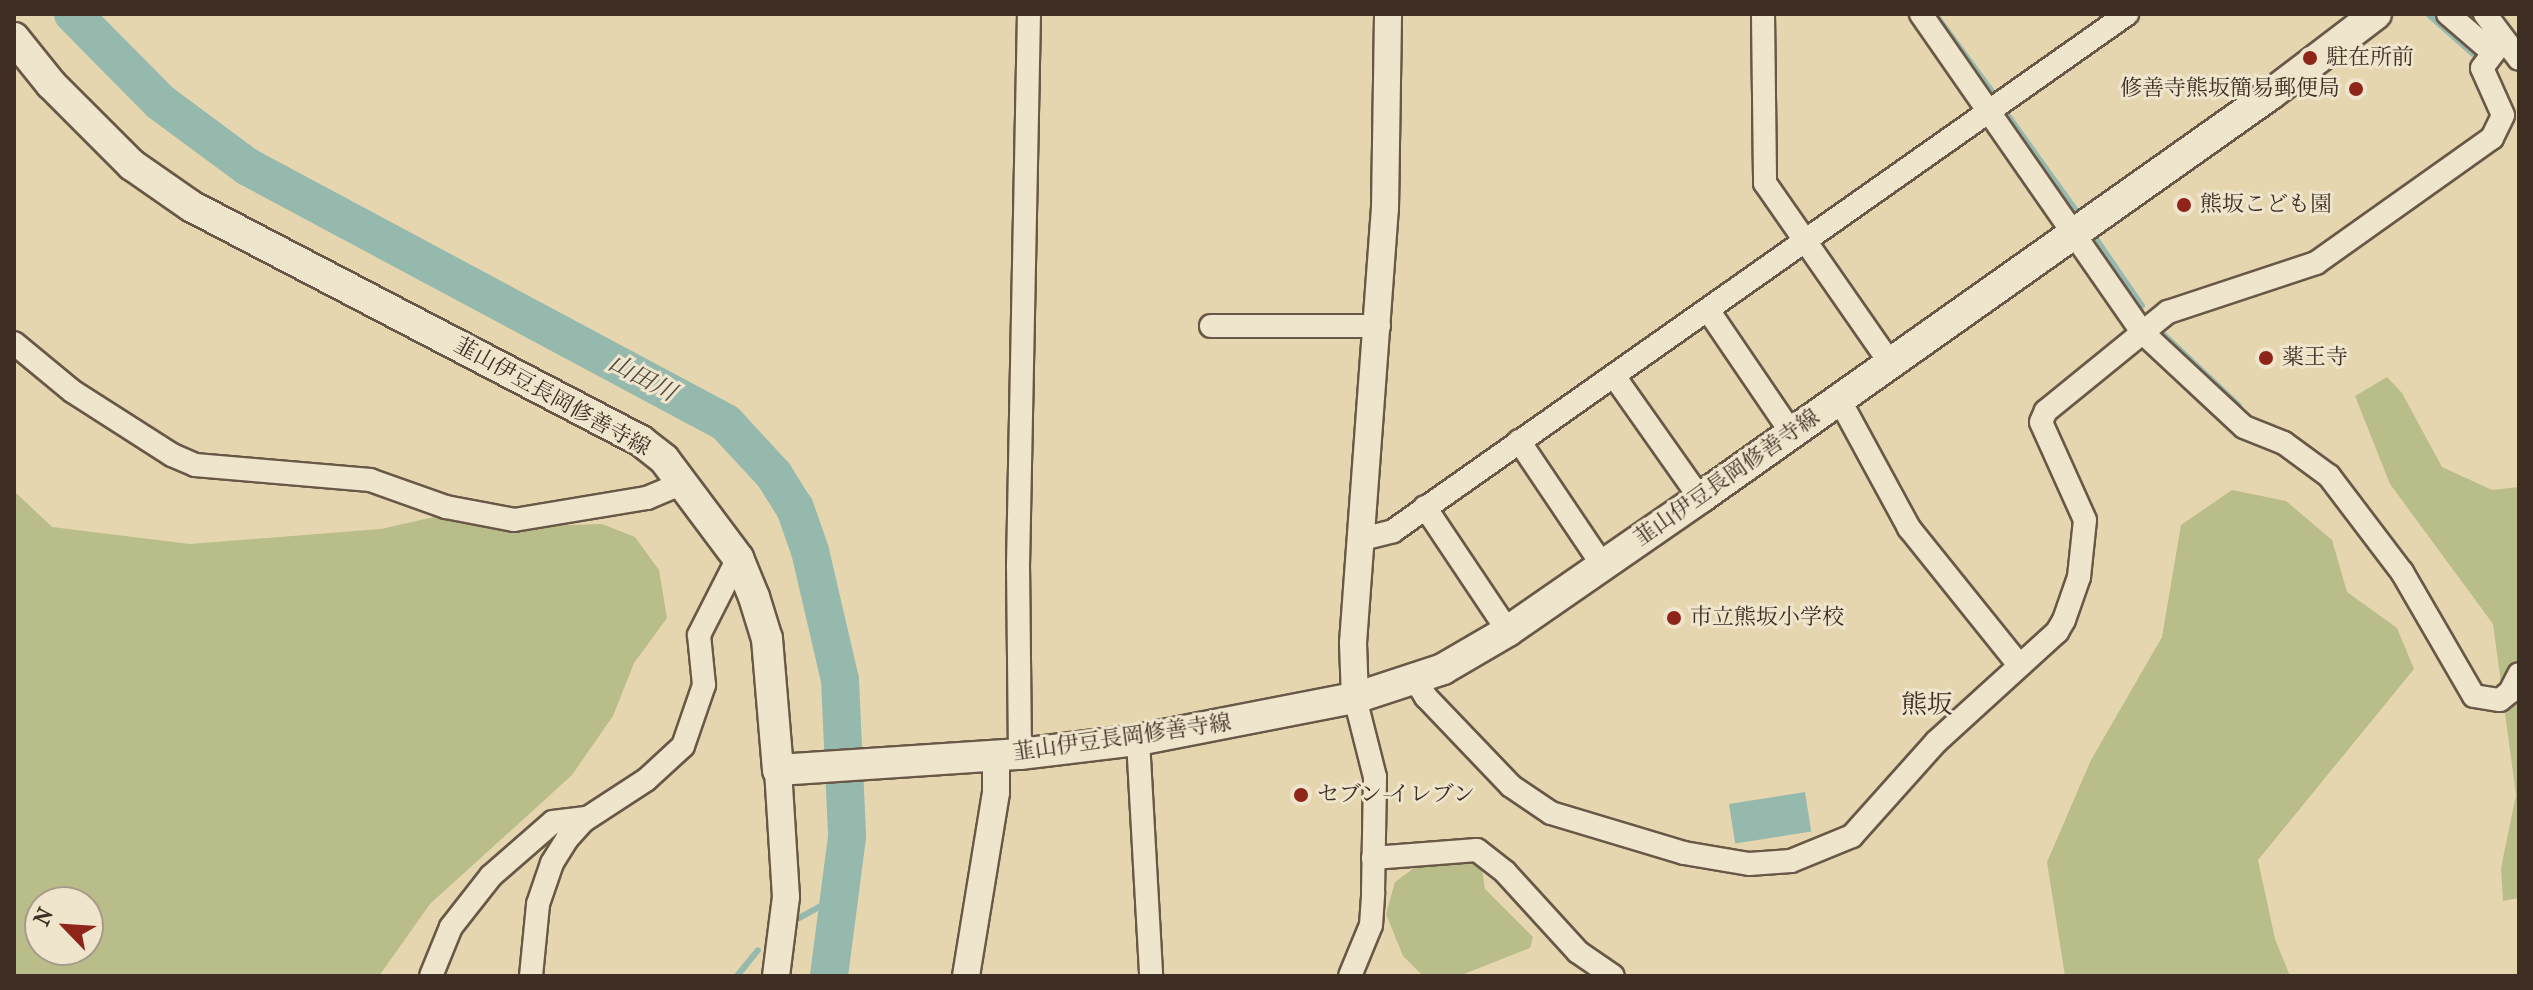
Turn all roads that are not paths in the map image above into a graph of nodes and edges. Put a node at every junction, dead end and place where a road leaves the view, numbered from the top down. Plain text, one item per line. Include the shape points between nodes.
1 (1029, 14) edge
2 (1388, 14) edge
3 (1763, 14) edge
4 (1921, 14) edge
5 (2127, 14) edge
6 (2376, 14) edge
7 (2448, 14) edge
8 (2495, 29) edge
9 (14, 38) edge
10 (2519, 59) edge
11 (1991, 111) junction
12 (2076, 233) junction
13 (1805, 241) junction
14 (1708, 310) junction
15 (1211, 326) dead end
16 (1379, 326) junction
17 (2142, 332) junction
18 (14, 343) edge
19 (1890, 363) junction
20 (1614, 376) junction
21 (1839, 399) junction
22 (1791, 432) junction
23 (1519, 441) junction
24 (685, 482) junction
25 (1700, 498) junction
26 (1425, 507) junction
27 (1362, 539) junction
28 (738, 558) junction
29 (1603, 566) junction
30 (1508, 631) junction
31 (2019, 665) junction
32 (2519, 674) edge
33 (1416, 681) junction
34 (1355, 698) junction
35 (1138, 740) junction
36 (1008, 755) junction
37 (786, 769) junction
38 (586, 818) junction
39 (1373, 858) junction
40 (431, 976) edge
41 (531, 976) edge
42 (776, 976) edge
43 (966, 976) edge
44 (1151, 976) edge
45 (1350, 976) edge
46 (1613, 976) edge

1 - 36 street via 1018,566
2 - 16 street
3 - 13 street via 1765,183
4 - 11 street
5 - 11 street
6 - 12 main road, 韮山伊豆長岡修善寺線
7 - 8 street
8 - 10 street
8 - 17 street via 2483,76 2503,115 2492,138 2316,263 2183,305
9 - 24 main road, 韮山伊豆長岡修善寺線 via 51,84 132,165 191,206 641,441
11 - 12 street
11 - 13 street
12 - 17 street
12 - 19 main road, 韮山伊豆長岡修善寺線
13 - 14 street
13 - 19 street
14 - 20 street
14 - 22 street
15 - 16 street
16 - 27 street
17 - 31 street via 2046,411 2041,422 2083,506 2083,548 2076,592 2057,632
17 - 32 street via 2244,427 2284,443 2329,476 2402,572 2474,696 2500,700
18 - 24 street via 72,391 195,465 370,480 446,507 514,520 647,498
19 - 21 main road, 韮山伊豆長岡修善寺線
20 - 23 street
20 - 25 street
21 - 22 main road, 韮山伊豆長岡修善寺線
21 - 31 street via 1909,528
22 - 25 main road, 韮山伊豆長岡修善寺線
23 - 26 street
23 - 29 street
24 - 28 main road, 韮山伊豆長岡修善寺線
25 - 29 main road, 韮山伊豆長岡修善寺線
26 - 27 street via 1393,531
26 - 30 street
27 - 34 street via 1353,643
28 - 37 main road, 韮山伊豆長岡修善寺線 via 767,639
28 - 38 street via 699,635 704,685 683,746 646,780
29 - 30 main road, 韮山伊豆長岡修善寺線
30 - 33 main road, 韮山伊豆長岡修善寺線
31 - 33 street via 1936,742 1865,826 1833,847 1767,864 1684,853 1541,808 1511,786
33 - 34 main road, 韮山伊豆長岡修善寺線
34 - 35 main road, 韮山伊豆長岡修善寺線
34 - 39 street via 1375,777
35 - 36 main road, 韮山伊豆長岡修善寺線
35 - 44 street
36 - 37 main road, 韮山伊豆長岡修善寺線
36 - 43 street via 996,792
37 - 42 street via 786,897
38 - 40 street via 553,822 491,876 451,927
38 - 41 street via 552,863 538,904
39 - 45 street via 1371,925
39 - 46 street via 1477,850 1505,872 1578,952

